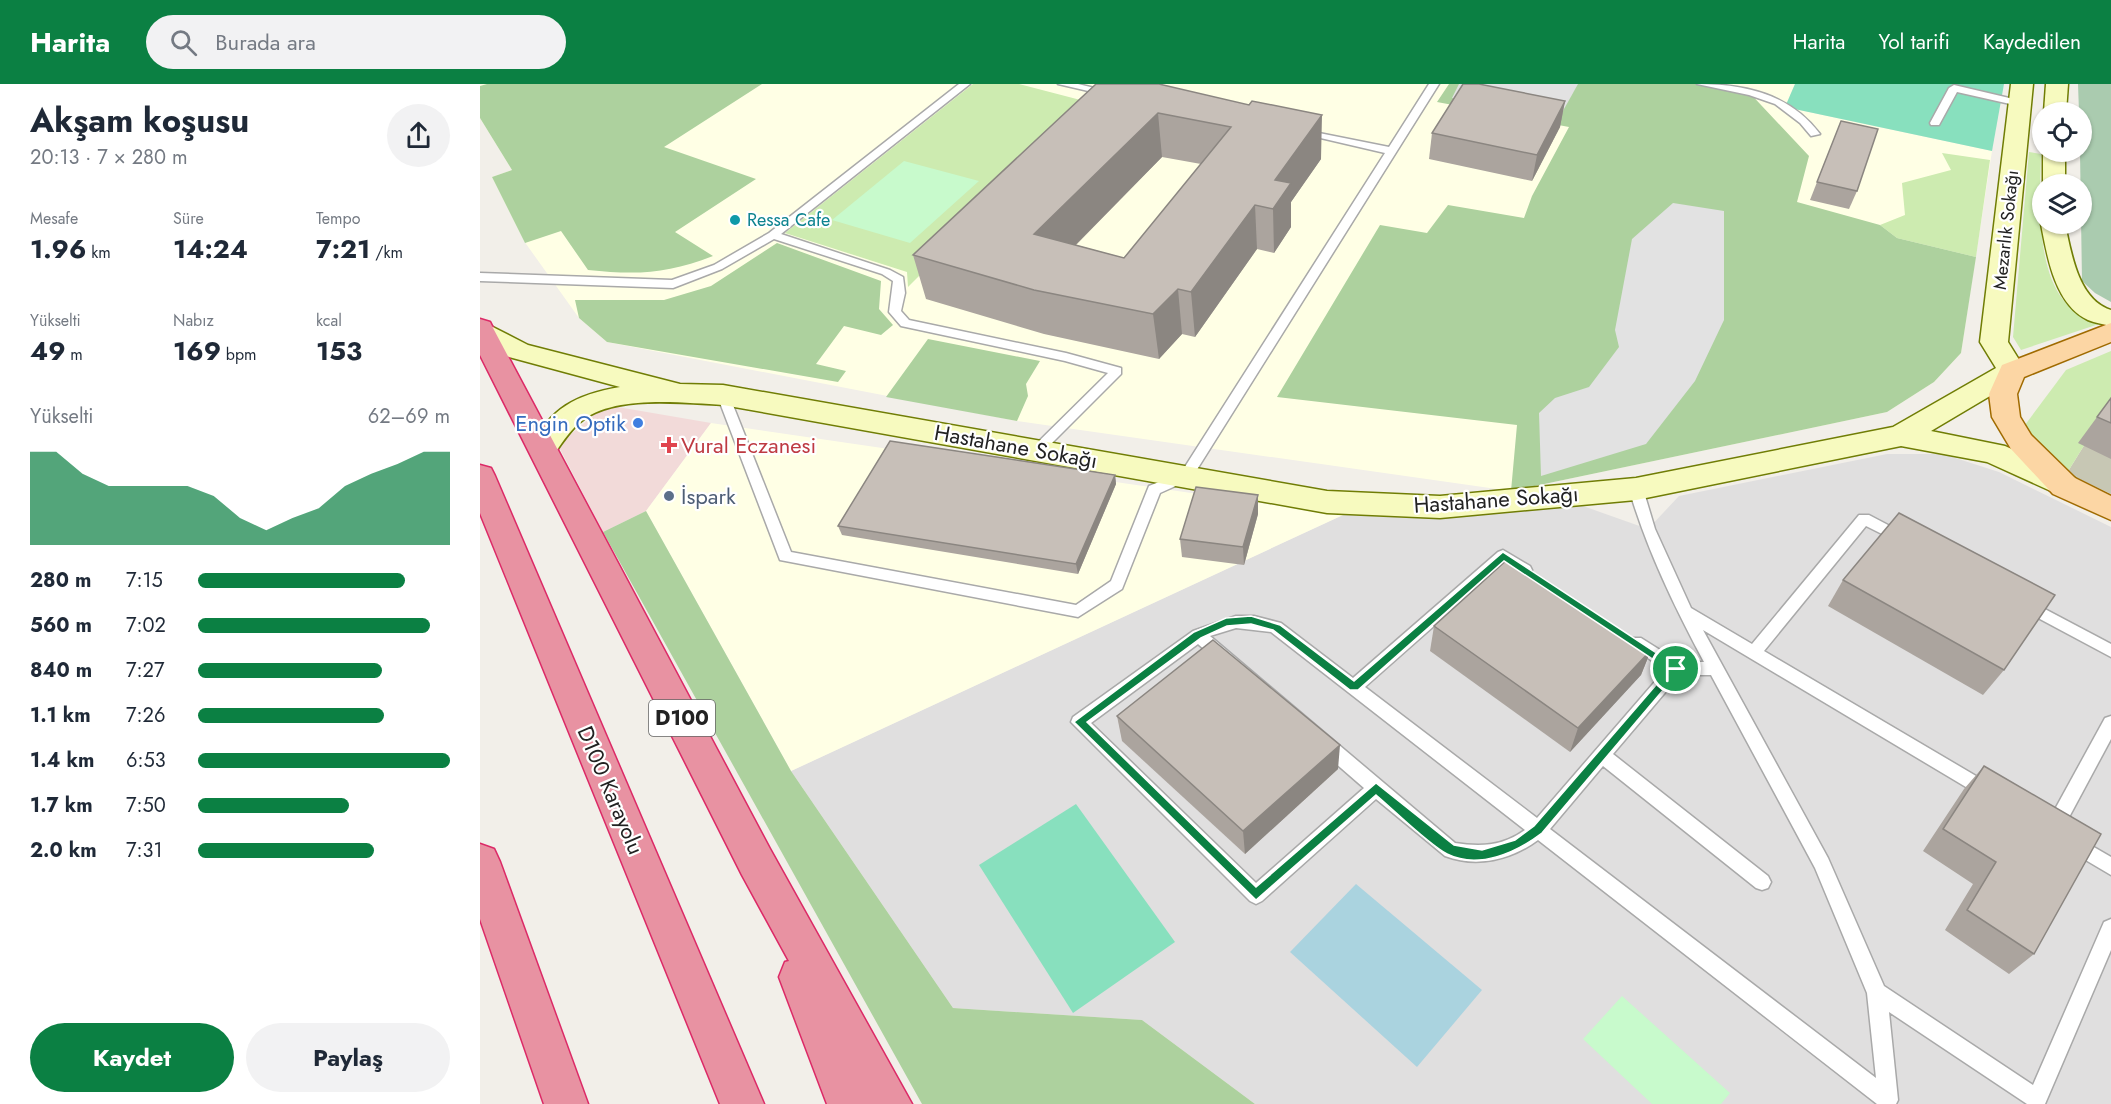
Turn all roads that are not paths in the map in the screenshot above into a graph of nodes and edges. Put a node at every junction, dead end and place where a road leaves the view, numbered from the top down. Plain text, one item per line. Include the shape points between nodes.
1 (964, 84) edge
2 (1063, 84) edge
3 (1434, 84) edge
4 (1702, 84) edge
5 (1770, 84) edge
6 (2058, 84) edge
7 (1765, 94) junction
8 (2020, 94) edge
9 (1125, 97) edge
10 (2056, 102) edge
11 (1935, 123) dead end
12 (1287, 130) edge
13 (1815, 134) dead end
14 (1392, 151) junction
15 (2055, 234) edge
16 (773, 235) junction
17 (480, 277) edge
18 (2111, 318) edge
19 (481, 329) edge
20 (2111, 332) edge
21 (2012, 371) junction
22 (680, 393) junction
23 (723, 396) junction
24 (1901, 436) junction
25 (543, 449) junction
26 (1037, 450) junction
27 (480, 476) edge
28 (1186, 476) junction
29 (2064, 486) junction
30 (1636, 489) junction
31 (2111, 509) edge
32 (1916, 546) edge
33 (1542, 581) edge
34 (2008, 596) edge
35 (1685, 612) junction
36 (1618, 631) edge
37 (1198, 635) junction
38 (2111, 651) edge
39 (1754, 653) junction
40 (1676, 669) junction
41 (1716, 669) junction
42 (1354, 687) junction
43 (2111, 723) edge
44 (1602, 755) junction
45 (1376, 788) junction
46 (2001, 799) edge
47 (1538, 830) junction
48 (480, 862) edge
49 (756, 862) junction
50 (2111, 867) edge
51 (1762, 882) dead end
52 (2111, 928) edge
53 (1877, 993) junction
54 (566, 1104) edge
55 (742, 1104) edge
56 (849, 1104) edge
57 (890, 1104) edge

1 - 16 lane
2 - 9 lane
3 - 14 lane
4 - 7 lane
5 - 7 lane
6 - 10 street
7 - 13 lane via 1804,119
8 - 11 lane via 1954,88
8 - 21 street, Mezarlık Sokağı via 1994,342
12 - 14 lane
14 - 28 lane
15 - 18 street via 2064,270 2076,295 2089,308
16 - 17 lane via 718,267 673,284
16 - 26 lane via 886,272 899,280 895,312 905,322 1117,371
19 - 22 street, Hastahane Sokağı via 519,351
19 - 25 highway, D100
20 - 21 main road, Hastahane Sokağı
21 - 24 street, Hastahane Sokağı
21 - 29 main road via 2004,394 2006,417 2021,442
22 - 23 street, Hastahane Sokağı
22 - 25 street, Hastahane Sokağı via 605,397 555,426
23 - 26 street, Hastahane Sokağı
23 - 28 lane via 785,556 1078,611 1118,585 1154,490
24 - 29 street via 1994,453
24 - 30 street, Hastahane Sokağı
25 - 49 highway, D100
26 - 28 street, Hastahane Sokağı
27 - 55 highway, D100 Karayolu
28 - 30 street, Hastahane Sokağı via 1327,502 1440,507
29 - 31 main road
30 - 35 lane via 1648,529
32 - 39 lane via 1864,519
33 - 42 lane via 1503,556
34 - 38 lane
35 - 39 lane
35 - 41 lane
36 - 40 lane
37 - 42 lane via 1226,622 1251,620 1276,627
37 - 45 lane
37 - 45 lane via 1079,722 1256,895
39 - 46 lane
40 - 41 lane
40 - 44 lane
41 - 53 lane via 1822,864
42 - 47 lane
43 - 50 lane via 2048,826
44 - 47 lane
44 - 51 lane
45 - 47 lane via 1451,850 1482,855 1518,844
47 - 53 lane via 1888,1100
48 - 54 highway
49 - 56 highway
49 - 57 highway, D100
52 - 53 lane via 2037,1099

